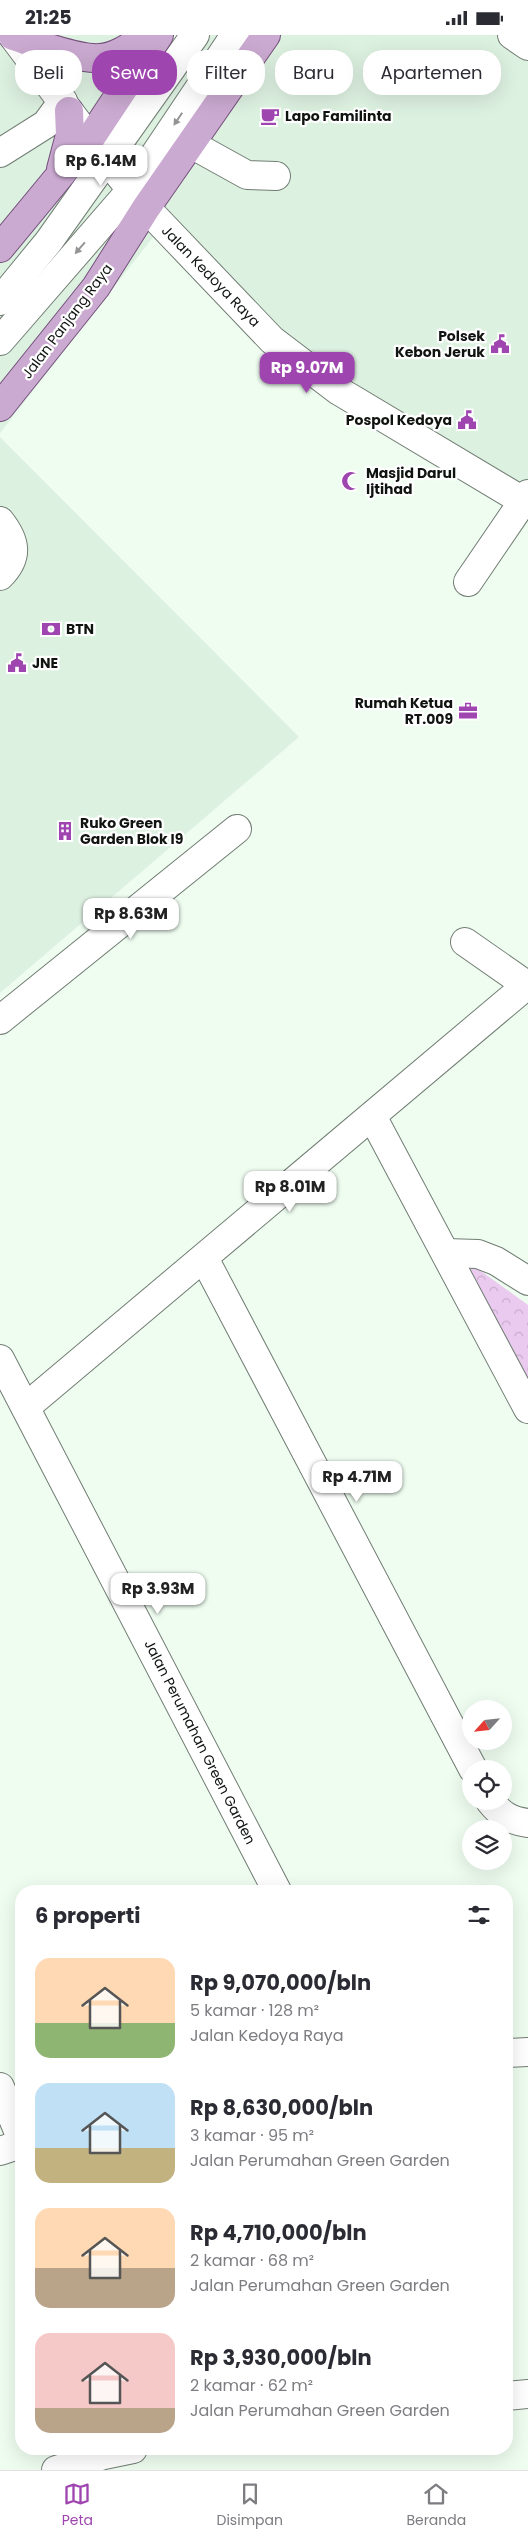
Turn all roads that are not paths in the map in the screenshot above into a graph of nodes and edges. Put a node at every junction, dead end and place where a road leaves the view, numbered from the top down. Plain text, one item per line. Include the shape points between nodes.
1 (13, 35) edge
2 (148, 35) edge
3 (159, 35) edge
4 (195, 35) edge
5 (235, 35) edge
6 (266, 35) edge
7 (512, 35) edge
8 (528, 46) edge
9 (66, 106) junction
10 (90, 139) junction
11 (191, 144) junction
12 (0, 153) edge
13 (107, 161) junction
14 (276, 176) dead end
15 (56, 182) junction
16 (139, 199) junction
17 (0, 248) edge
18 (0, 301) edge
19 (0, 341) edge
20 (0, 407) edge
21 (526, 500) edge
22 (0, 521) edge
23 (0, 576) edge
24 (468, 582) dead end
25 (236, 829) dead end
26 (465, 942) dead end
27 (528, 985) edge
28 (0, 1020) edge
29 (372, 1116) junction
30 (446, 1253) junction
31 (204, 1258) junction
32 (528, 1281) edge
33 (0, 1359) edge
34 (26, 1407) junction
35 (528, 1409) edge
36 (468, 1760) edge
37 (497, 1810) edge
38 (528, 1823) edge
39 (274, 1885) edge
40 (513, 2053) edge
41 (528, 2053) edge
42 (0, 2087) edge
43 (15, 2123) edge
44 (15, 2146) edge
45 (0, 2151) edge
46 (528, 2394) edge
47 (513, 2395) edge
48 (104, 2458) edge
49 (56, 2470) edge

1 - 2 main road via 55,49 100,58 124,51
1 - 9 street, Jalan Kedoya Raya
3 - 10 main road
4 - 13 street
5 -> 16 street
6 - 11 main road, Jalan Panjang Raya
7 - 8 street
9 - 10 street, Jalan Kedoya Raya
9 - 12 street via 46,124
9 - 15 main road via 70,135
10 - 13 street, Jalan Kedoya Raya
10 - 15 main road
11 - 14 street via 247,175
11 - 16 main road, Jalan Panjang Raya
13 - 16 street, Jalan Kedoya Raya
13 - 18 street
15 - 17 main road
16 -> 19 street
16 - 20 main road, Jalan Panjang Raya via 96,287
16 - 21 street, Jalan Kedoya Raya via 272,340 339,391
21 - 24 street
22 - 23 street via 14,547 12,562
25 - 28 street
26 - 27 street
27 - 29 street
29 - 30 street
29 - 31 street
30 - 32 street via 478,1254
30 - 35 street
31 - 34 street
31 - 36 street
33 - 34 street, Jalan Perumahan Green Garden
34 - 39 street, Jalan Perumahan Green Garden
37 - 38 street via 515,1821
40 - 41 street
42 - 43 street
44 - 45 street
46 - 47 street
48 - 49 street

